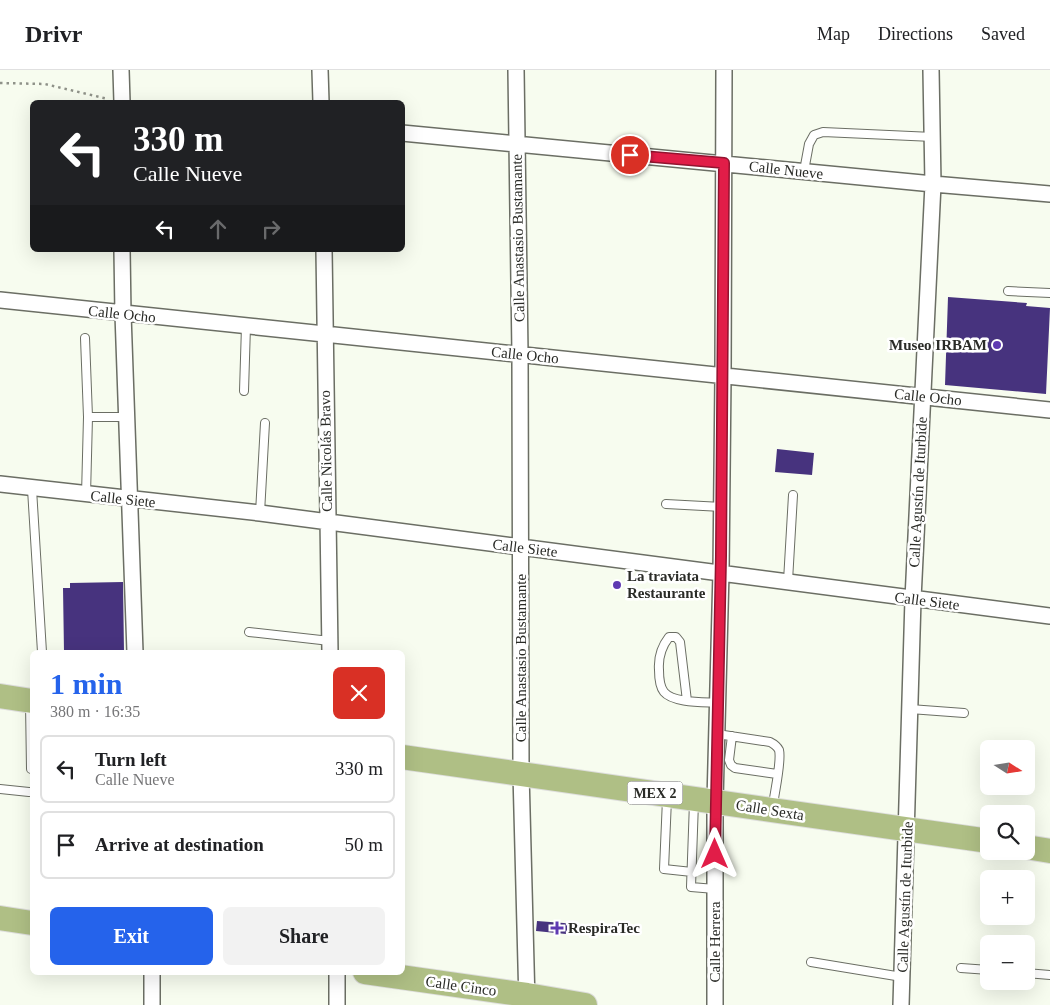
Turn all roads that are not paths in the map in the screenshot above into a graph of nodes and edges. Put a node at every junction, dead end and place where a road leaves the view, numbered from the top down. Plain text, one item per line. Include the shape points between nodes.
1 (121, 70) edge
2 (320, 70) edge
3 (516, 70) edge
4 (724, 70) edge
5 (932, 70) edge
6 (117, 100) edge
7 (321, 100) edge
8 (405, 133) edge
9 (933, 137) junction
10 (517, 145) junction
11 (724, 163) junction
12 (804, 171) junction
13 (933, 184) junction
14 (1050, 194) edge
15 (122, 252) edge
16 (324, 252) edge
17 (1008, 291) dead end
18 (1050, 293) edge
19 (0, 300) edge
20 (123, 314) junction
21 (246, 326) junction
22 (325, 335) junction
23 (85, 338) dead end
24 (520, 354) junction
25 (723, 376) junction
26 (244, 391) dead end
27 (923, 396) junction
28 (1050, 410) edge
29 (88, 417) junction
30 (126, 417) junction
31 (265, 423) dead end
32 (0, 484) edge
33 (32, 489) junction
34 (86, 495) junction
35 (793, 495) dead end
36 (130, 499) junction
37 (666, 504) dead end
38 (722, 507) junction
39 (260, 514) junction
40 (327, 523) junction
41 (521, 547) junction
42 (721, 572) junction
43 (788, 581) junction
44 (913, 599) junction
45 (1050, 616) edge
46 (249, 632) dead end
47 (330, 647) edge
48 (42, 650) edge
49 (135, 650) edge
50 (0, 696) edge
51 (687, 700) junction
52 (30, 701) edge
53 (718, 703) junction
54 (910, 709) junction
55 (964, 713) dead end
56 (724, 735) junction
57 (405, 757) edge
58 (521, 773) junction
59 (777, 774) junction
60 (0, 789) edge
61 (29, 792) dead end
62 (667, 794) junction
63 (704, 799) junction
64 (772, 811) junction
65 (907, 829) junction
66 (980, 840) edge
67 (1035, 848) edge
68 (1050, 850) edge
69 (692, 872) junction
70 (715, 888) junction
71 (0, 918) edge
72 (30, 923) edge
73 (811, 962) dead end
74 (961, 968) dead end
75 (980, 969) edge
76 (1035, 974) edge
77 (152, 975) edge
78 (337, 975) edge
79 (382, 975) edge
80 (1050, 975) edge
81 (902, 977) junction
82 (527, 1000) edge
83 (152, 1005) edge
84 (337, 1005) edge
85 (585, 1005) edge
86 (715, 1005) edge
87 (901, 1005) edge

1 - 6 street
2 - 7 street
3 - 10 street, Calle Anastasio Bustamante
4 - 11 street, Calle Herrera
5 - 9 street, Calle Agustín de Iturbide
8 - 10 street, Calle Nueve
9 - 12 lane via 822,132 814,135 809,144
9 - 13 street, Calle Agustín de Iturbide
10 - 11 street, Calle Nueve
10 - 24 street, Calle Anastasio Bustamante
11 - 12 street, Calle Nueve
11 - 25 street, Calle Herrera
12 - 13 street, Calle Nueve
13 - 14 street, Calle Nueve
13 - 27 street, Calle Agustín de Iturbide
15 - 20 street
16 - 22 street, Calle Nicolás Bravo
17 - 18 lane
19 - 20 street, Calle Ocho
20 - 21 street, Calle Ocho
20 - 30 street
21 - 22 street, Calle Ocho
21 - 26 lane
22 - 24 street, Calle Ocho
22 - 40 street, Calle Nicolás Bravo
23 - 29 lane
24 - 25 street, Calle Ocho
24 - 41 street, Calle Anastasio Bustamante
25 - 27 street, Calle Ocho
25 - 38 street, Calle Herrera
27 - 28 street, Calle Ocho
27 - 44 street, Calle Agustín de Iturbide
29 - 30 lane
29 - 34 lane
30 - 36 street
31 - 39 lane
32 - 33 street, Calle Siete
33 - 34 street, Calle Siete
33 - 48 lane
34 - 36 street, Calle Siete
35 - 43 lane
36 - 39 street, Calle Siete
36 - 49 street
37 - 38 lane
38 - 42 street, Calle Herrera
39 - 40 street, Calle Siete
40 - 41 street, Calle Siete
40 - 47 street, Calle Nicolás Bravo
41 - 42 street, Calle Siete
41 - 58 street, Calle Anastasio Bustamante
42 - 43 street, Calle Siete
42 - 53 street, Calle Herrera
43 - 44 street, Calle Siete
44 - 45 street, Calle Siete
44 - 54 street, Calle Agustín de Iturbide
46 - 47 lane
50 - 52 main road
51 - 51 lane via 669,696 661,685 659,657 669,637 676,637 680,642
51 - 53 lane
53 - 56 street, Calle Herrera
54 - 55 lane
54 - 65 street, Calle Agustín de Iturbide
56 - 59 lane via 731,765 735,768
56 - 59 lane via 770,742 776,746 779,752
56 - 63 street, Calle Herrera
57 - 58 main road, Calle Sexta / MEX 2
58 - 62 main road, Calle Sexta / MEX 2
58 - 82 street, Calle Anastasio Bustamante
59 - 64 lane
60 - 61 lane
62 - 63 main road, Calle Sexta / MEX 2
62 - 69 lane via 664,869
63 - 64 main road, Calle Sexta / MEX 2
63 - 69 lane
63 - 70 street, Calle Herrera
64 - 65 main road, Calle Sexta / MEX 2
65 - 66 main road, Calle Sexta / MEX 2
65 - 81 street, Calle Agustín de Iturbide
67 - 68 main road
69 - 70 lane via 691,887
70 - 86 street, Calle Herrera
71 - 72 main road
73 - 81 lane
74 - 75 lane
76 - 80 lane
77 - 83 street
78 - 84 street
79 - 82 main road, Calle Cinco
81 - 87 street, Calle Agustín de Iturbide
82 - 85 main road, Calle Cinco

